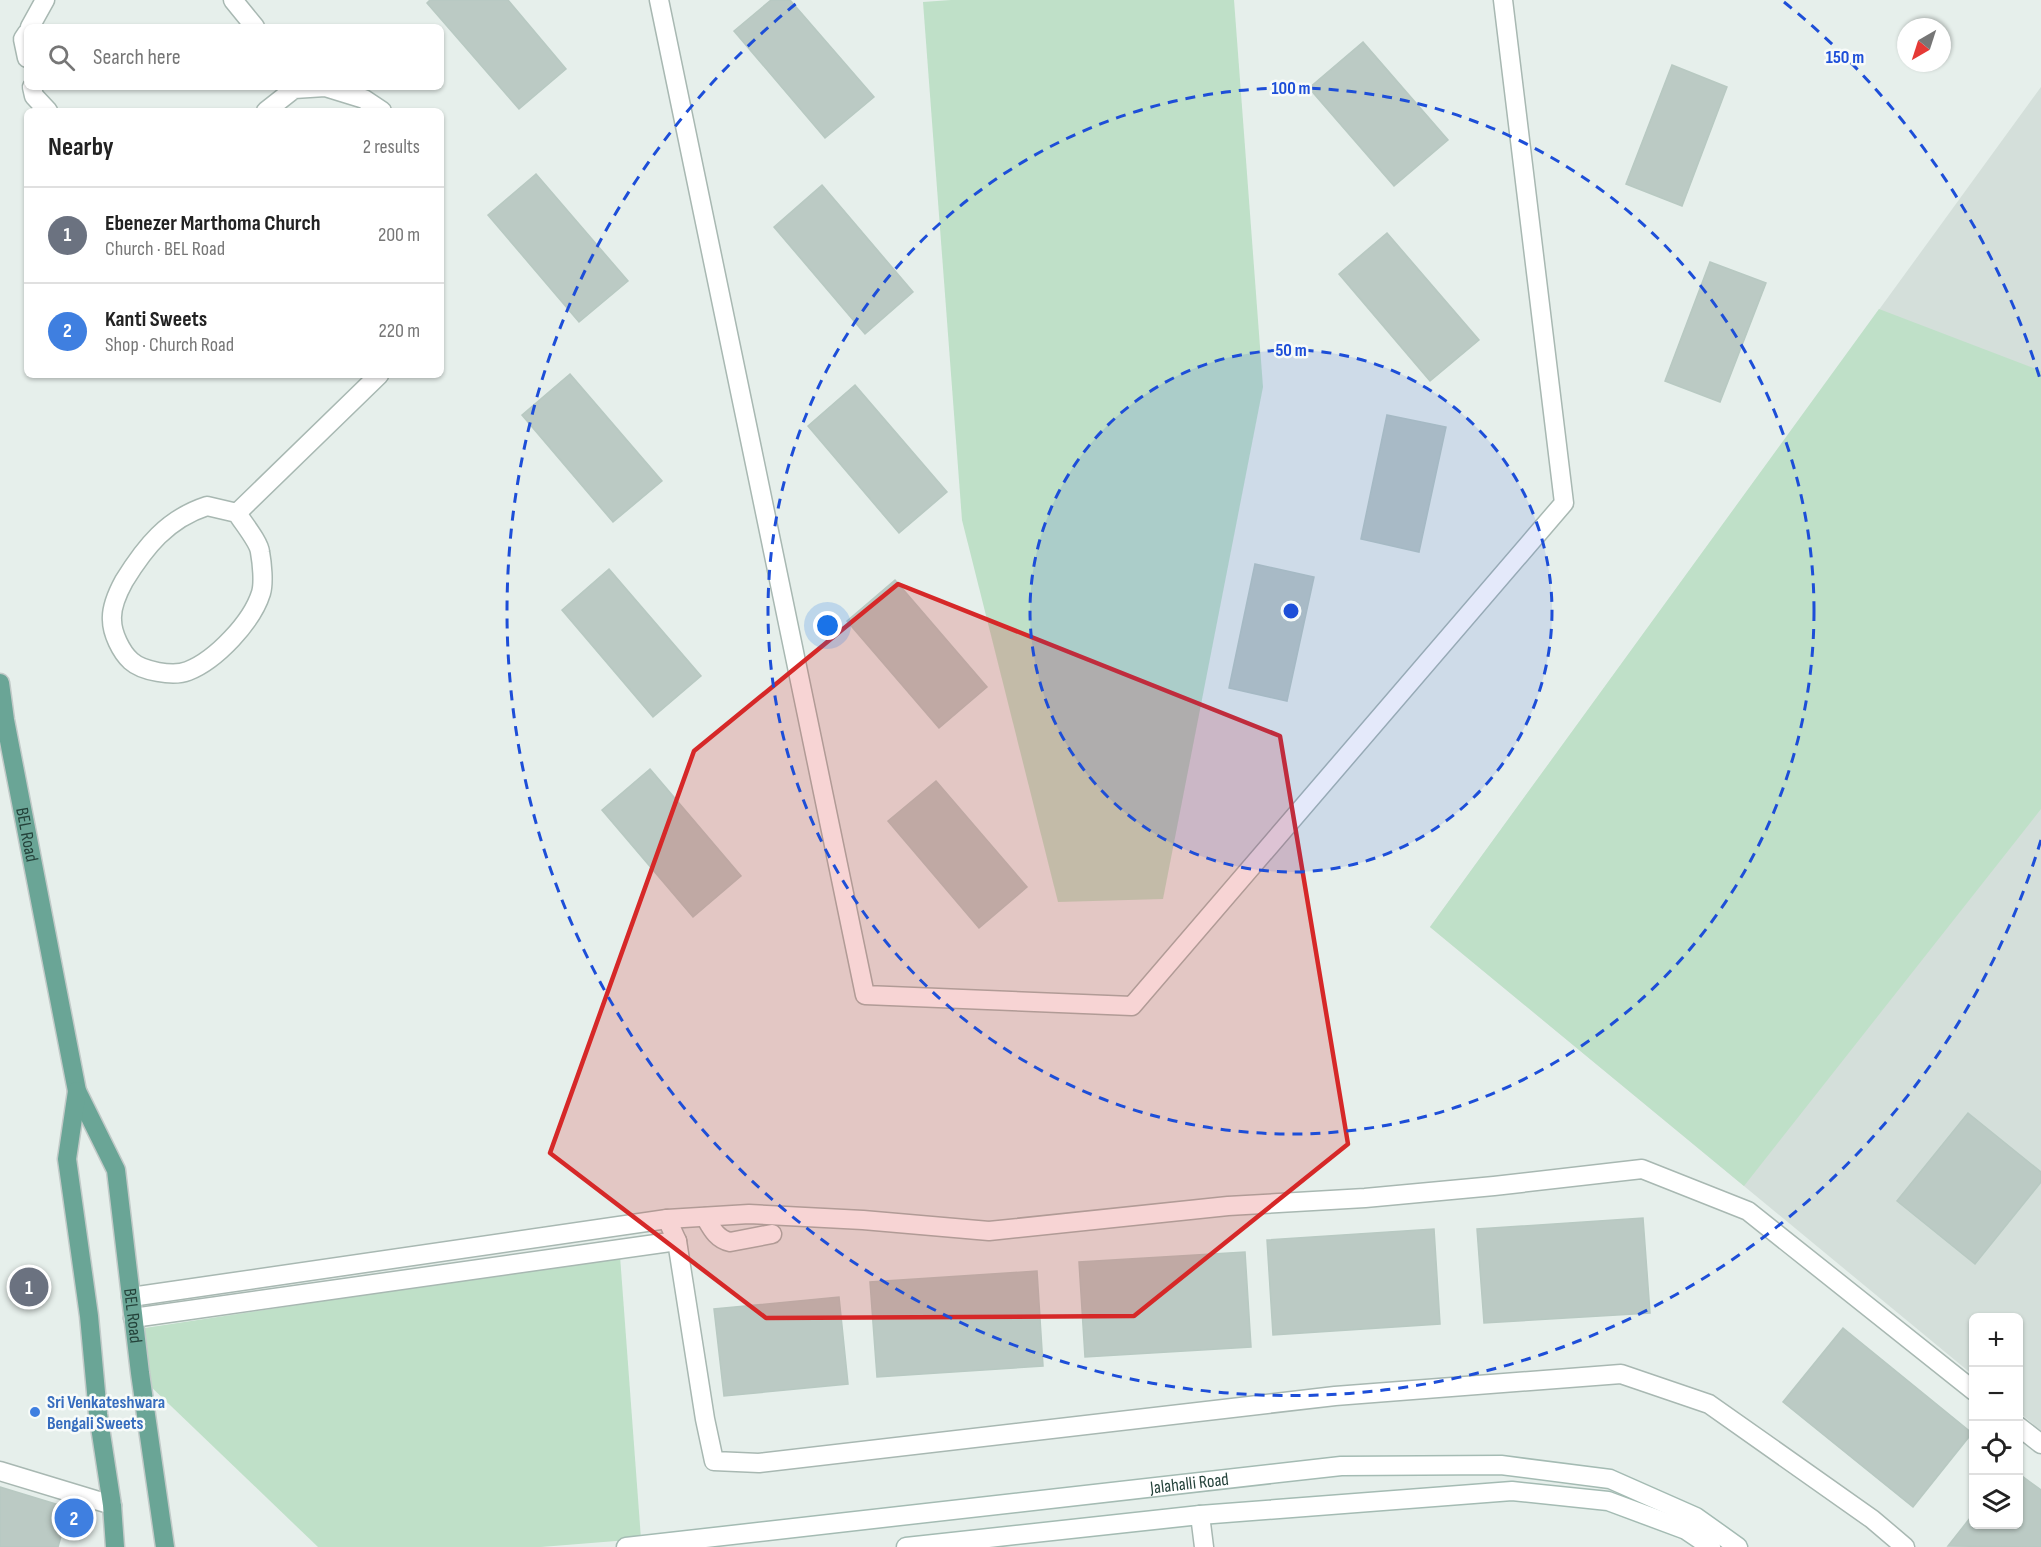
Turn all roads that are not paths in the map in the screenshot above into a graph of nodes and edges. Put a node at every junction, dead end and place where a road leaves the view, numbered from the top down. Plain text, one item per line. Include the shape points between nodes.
1 (45, 0) edge
2 (233, 0) edge
3 (659, 0) edge
4 (1503, 0) edge
5 (32, 24) edge
6 (253, 24) edge
7 (33, 90) edge
8 (291, 90) edge
9 (335, 90) edge
10 (45, 108) edge
11 (270, 108) edge
12 (378, 108) edge
13 (376, 378) edge
14 (237, 513) junction
15 (0, 683) edge
16 (2, 722) edge
17 (77, 1091) junction
18 (705, 1217) junction
19 (667, 1220) junction
20 (772, 1234) dead end
21 (677, 1241) junction
22 (131, 1297) junction
23 (133, 1318) junction
24 (1969, 1387) edge
25 (2023, 1429) edge
26 (2041, 1444) edge
27 (0, 1471) edge
28 (112, 1505) junction
29 (1200, 1515) junction
30 (115, 1547) edge
31 (165, 1547) edge
32 (626, 1547) edge
33 (906, 1547) edge
34 (1204, 1547) edge
35 (1711, 1547) edge
36 (1738, 1547) edge
37 (1905, 1547) edge

1 - 5 street
2 - 6 street
3 - 4 street via 865,995 1132,1006 1564,503
7 - 10 street
8 - 11 street
9 - 12 street via 364,99
13 - 14 street
14 - 14 street via 260,550 262,591 249,620 214,654 187,672 159,673 132,661 119,645 112,620 117,593 134,566 155,537 191,512 207,506
15 - 16 main road, BEL Road
16 - 17 main road, BEL Road
17 - 22 main road, BEL Road via 116,1170
17 - 28 main road, BEL Road via 67,1159
18 - 19 street
18 - 20 street via 724,1241
18 - 24 street via 749,1214 989,1231 1642,1169 1748,1211
19 - 21 street
19 - 22 street
21 - 23 street
21 - 37 street via 714,1461 759,1463 1335,1396 1621,1374 1709,1404 1872,1519
22 - 23 main road, BEL Road
23 - 31 main road, BEL Road
25 - 26 street
27 - 28 street
28 - 30 main road, BEL Road
29 - 33 street, Jalahalli Road
29 - 34 street
29 - 35 street, Jalahalli Road via 1512,1491 1608,1501 1686,1530
32 - 36 street, Jalahalli Road via 1341,1466 1501,1465 1610,1479 1696,1517

